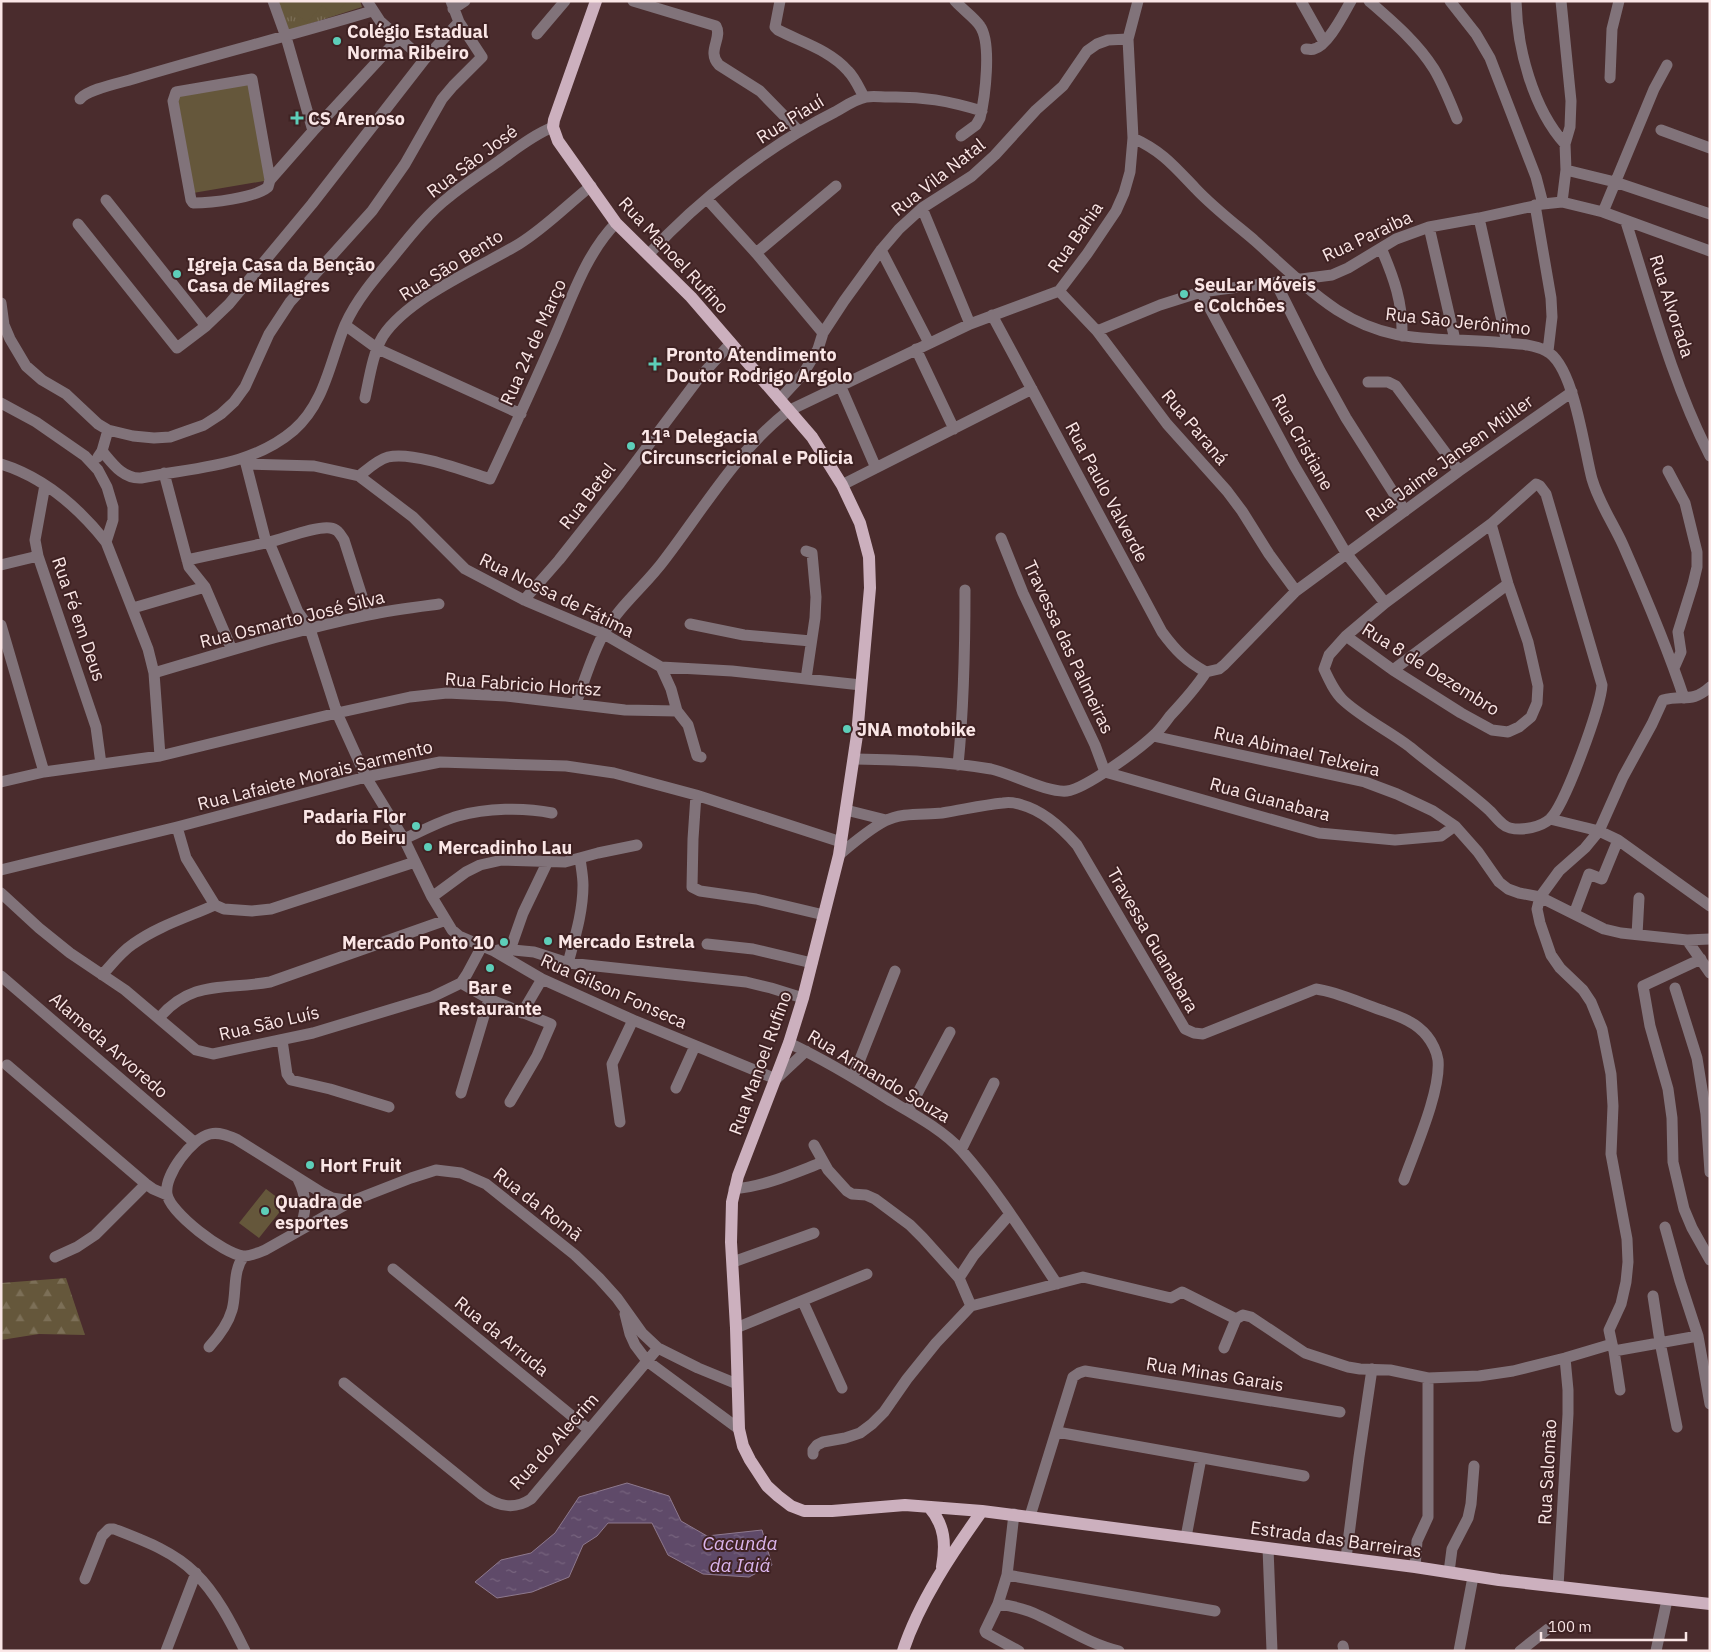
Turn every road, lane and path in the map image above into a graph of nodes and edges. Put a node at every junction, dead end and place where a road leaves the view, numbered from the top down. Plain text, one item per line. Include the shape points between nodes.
1 (273, 1) edge
2 (465, 1) edge
3 (565, 1) edge
4 (596, 1) edge
5 (633, 1) edge
6 (780, 1) edge
7 (955, 1) edge
8 (1138, 1) edge
9 (1301, 1) edge
10 (1352, 1) edge
11 (1369, 1) edge
12 (1450, 1) edge
13 (1516, 1) edge
14 (1562, 1) edge
15 (1618, 1) edge
16 (452, 5) edge
17 (369, 6) edge
18 (459, 22) junction
19 (537, 34) dead end
20 (286, 37) junction
21 (398, 39) junction
22 (1128, 39) junction
23 (1324, 42) junction
24 (1306, 49) dead end
25 (424, 60) junction
26 (1667, 65) dead end
27 (1610, 78) dead end
28 (864, 97) junction
29 (80, 99) dead end
30 (982, 111) junction
31 (1457, 119) dead end
32 (553, 127) junction
33 (1661, 130) dead end
34 (313, 131) junction
35 (799, 131) junction
36 (961, 136) dead end
37 (1133, 138) junction
38 (1565, 144) junction
39 (1710, 148) edge
40 (1566, 170) junction
41 (270, 180) junction
42 (1614, 182) junction
43 (591, 186) junction
44 (836, 186) dead end
45 (707, 199) junction
46 (106, 200) dead end
47 (1562, 202) junction
48 (1539, 205) junction
49 (922, 208) junction
50 (1603, 212) junction
51 (1710, 214) edge
52 (1480, 218) junction
53 (1626, 222) junction
54 (616, 223) junction
55 (78, 224) dead end
56 (1429, 227) junction
57 (1381, 248) junction
58 (880, 250) junction
59 (1710, 251) edge
60 (756, 253) junction
61 (648, 255) junction
62 (1298, 278) junction
63 (1276, 283) junction
64 (1059, 291) junction
65 (1201, 292) junction
66 (1, 303) edge
67 (992, 315) junction
68 (970, 324) junction
69 (345, 325) junction
70 (206, 326) junction
71 (1097, 331) junction
72 (824, 333) junction
73 (1402, 336) junction
74 (1455, 340) junction
75 (731, 343) junction
76 (929, 343) junction
77 (1507, 343) junction
78 (378, 348) junction
79 (916, 349) junction
80 (1548, 351) junction
81 (1368, 382) dead end
82 (840, 385) junction
83 (1032, 389) junction
84 (1572, 392) junction
85 (364, 398) dead end
86 (779, 400) junction
87 (1, 403) edge
88 (788, 411) junction
89 (521, 414) junction
90 (954, 429) junction
91 (108, 430) junction
92 (102, 452) junction
93 (1710, 456) edge
94 (245, 461) junction
95 (1, 464) edge
96 (93, 464) junction
97 (876, 468) junction
98 (1459, 471) junction
99 (1668, 472) dead end
100 (164, 473) junction
101 (359, 476) junction
102 (45, 485) junction
103 (842, 485) junction
104 (1405, 511) junction
105 (1491, 524) junction
106 (1001, 538) dead end
107 (106, 542) junction
108 (267, 542) junction
109 (806, 551) dead end
110 (1346, 553) junction
111 (38, 556) junction
112 (186, 560) junction
113 (1, 565) edge
114 (1508, 584) junction
115 (205, 587) junction
116 (965, 590) dead end
117 (1296, 591) junction
118 (524, 600) junction
119 (1385, 603) junction
120 (439, 604) dead end
121 (133, 608) junction
122 (368, 615) junction
123 (690, 624) dead end
124 (1, 625) edge
125 (310, 629) junction
126 (604, 634) junction
127 (1346, 636) junction
128 (811, 642) junction
129 (232, 650) junction
130 (661, 667) junction
131 (1674, 668) junction
132 (1393, 670) junction
133 (1206, 672) junction
134 (154, 673) junction
135 (806, 679) junction
136 (860, 685) junction
137 (1710, 688) edge
138 (1684, 698) junction
139 (576, 703) junction
140 (677, 711) junction
141 (337, 713) junction
142 (1153, 736) junction
143 (160, 756) junction
144 (701, 757) dead end
145 (854, 759) junction
146 (102, 764) junction
147 (958, 765) junction
148 (44, 772) junction
149 (1105, 772) junction
150 (366, 777) junction
151 (1, 782) edge
152 (696, 795) junction
153 (846, 810) junction
154 (552, 813) dead end
155 (1550, 819) junction
156 (886, 820) junction
157 (177, 826) junction
158 (1455, 826) junction
159 (1599, 831) junction
160 (404, 839) junction
161 (1618, 840) junction
162 (841, 842) junction
163 (637, 845) dead end
164 (839, 855) junction
165 (580, 858) junction
166 (415, 862) junction
167 (547, 863) junction
168 (1, 870) edge
169 (1, 893) edge
170 (432, 897) junction
171 (1540, 898) junction
172 (1639, 898) dead end
173 (215, 905) junction
174 (1710, 906) edge
175 (1574, 914) junction
176 (824, 915) junction
177 (446, 920) junction
178 (1637, 935) junction
179 (1710, 939) edge
180 (1688, 940) junction
181 (707, 944) dead end
182 (482, 946) junction
183 (510, 950) junction
184 (494, 951) junction
185 (1701, 959) junction
186 (568, 962) junction
187 (812, 963) junction
188 (895, 971) dead end
189 (1710, 972) edge
190 (102, 975) junction
191 (1, 976) edge
192 (542, 979) junction
193 (461, 983) junction
194 (1675, 988) dead end
195 (803, 998) junction
196 (489, 1000) junction
197 (522, 1013) junction
198 (159, 1018) junction
199 (632, 1020) junction
200 (950, 1032) dead end
201 (282, 1040) junction
202 (789, 1043) junction
203 (694, 1046) junction
204 (806, 1051) junction
205 (7, 1065) dead end
206 (853, 1077) junction
207 (776, 1079) junction
208 (994, 1083) dead end
209 (676, 1088) dead end
210 (460, 1093) dead end
211 (510, 1102) dead end
212 (390, 1107) dead end
213 (908, 1111) junction
214 (620, 1122) dead end
215 (194, 1142) junction
216 (814, 1145) dead end
217 (961, 1150) junction
218 (823, 1162) junction
219 (1710, 1172) edge
220 (298, 1178) junction
221 (1404, 1180) dead end
222 (146, 1184) junction
223 (734, 1189) junction
224 (167, 1195) junction
225 (352, 1201) junction
226 (1010, 1214) junction
227 (1665, 1227) dead end
228 (299, 1230) junction
229 (814, 1233) dead end
230 (244, 1256) junction
231 (55, 1257) dead end
232 (1710, 1260) edge
233 (733, 1262) junction
234 (393, 1269) dead end
235 (866, 1274) dead end
236 (959, 1278) junction
237 (1057, 1284) junction
238 (1652, 1296) dead end
239 (803, 1302) junction
240 (971, 1306) junction
241 (625, 1310) junction
242 (1236, 1320) junction
243 (736, 1328) junction
244 (1698, 1336) junction
245 (1660, 1342) junction
246 (209, 1347) dead end
247 (658, 1348) junction
248 (1224, 1348) dead end
249 (1613, 1348) junction
250 (1565, 1358) junction
251 (647, 1361) junction
252 (1372, 1369) junction
253 (1428, 1378) junction
254 (344, 1383) dead end
255 (737, 1384) junction
256 (842, 1388) dead end
257 (1620, 1390) dead end
258 (1710, 1404) edge
259 (1340, 1412) dead end
260 (1677, 1426) dead end
261 (738, 1429) junction
262 (589, 1430) junction
263 (1057, 1432) junction
264 (813, 1454) dead end
265 (1201, 1458) junction
266 (1474, 1466) dead end
267 (1304, 1476) dead end
268 (929, 1507) junction
269 (957, 1509) joint
270 (982, 1511) junction
271 (1014, 1514) junction
272 (1030, 1516) junction
273 (1186, 1536) junction
274 (1268, 1548) junction
275 (1346, 1558) junction
276 (1415, 1567) junction
277 (941, 1572) junction
278 (1449, 1572) junction
279 (196, 1573) junction
280 (1007, 1575) junction
281 (1474, 1577) junction
282 (85, 1579) dead end
283 (1558, 1587) junction
284 (1667, 1600) junction
285 (998, 1604) junction
286 (1710, 1604) edge
287 (1215, 1611) dead end
288 (1548, 1629) dead end
289 (166, 1651) edge
290 (245, 1651) edge
291 (903, 1651) edge
292 (1019, 1651) edge
293 (1119, 1651) edge
294 (1272, 1651) edge
295 (1459, 1651) edge
296 (1520, 1651) edge
297 (1656, 1651) edge

1 - 20 street
2 - 16 street
3 - 19 street
4 - 32 main road
5 - 35 street via 716,26 715,60 760,90
6 - 28 street via 775,27 835,59 854,78
7 - 30 street via 980,25 987,55
8 - 22 street, Rua Bahia
9 - 23 street
10 - 23 street
11 - 31 street via 1417,46 1434,70
12 - 48 street via 1490,58 1536,177
13 - 38 street via 1531,81 1548,121
14 - 38 street via 1571,101 1570,127
15 - 27 street via 1612,29
16 - 18 street
17 - 20 street
17 - 21 street
18 - 25 street
18 - 91 street via 482,56 442,99 406,164 372,211 290,302 269,334 245,387 234,402 204,425 170,437 133,436
20 - 29 street via 174,67
20 - 34 street
21 - 25 street
21 - 34 street
22 - 37 street, Rua Bahia
22 - 49 street, Rua Vila Natal via 1108,40 1087,51 1063,86 995,155 972,176
23 - 24 street via 1314,49
25 - 70 street via 312,204 229,304
26 - 42 street
28 - 30 street, Rua Piauí via 940,99
28 - 35 street, Rua Piauí
30 - 36 street via 976,125
32 - 43 main road, Rua Manoel Rufino via 562,148
32 - 69 street, Rua Sâo José via 533,136 448,198 379,273
33 - 39 street
34 - 41 street
35 - 45 street, Rua Piauí
37 - 62 street, Rua São Jerônimo via 1175,165 1196,189
37 - 64 street, Rua Bahia via 1130,172 1116,211
38 - 40 street
40 - 42 street
40 - 47 street
41 - 41 street via 268,187 258,192 213,202 192,202 173,101 176,92 252,79
42 - 50 street
42 - 51 street
43 - 54 main road, Rua Manoel Rufino
43 - 78 street, Rua São Bento via 527,238 434,292 385,334
44 - 60 street
45 - 60 street
45 - 61 street, Rua Piauí
46 - 70 street
47 - 48 street, Rua Paraiba
47 - 50 street, Rua Paraiba
48 - 52 street, Rua Paraiba
48 - 80 street via 1551,298
49 - 58 street, Rua Vila Natal
49 - 68 street
50 - 53 street, Rua Paraiba
52 - 56 street, Rua Paraiba
52 - 77 street
53 - 59 street, Rua Paraiba
53 - 93 street, Rua Alvorada via 1693,423
54 - 61 main road, Rua Manoel Rufino
54 - 89 street, Rua 24 de Março via 600,241 585,268
55 - 70 street via 177,348
56 - 57 street, Rua Paraiba
56 - 74 street
57 - 62 street, Rua Paraiba via 1332,274
57 - 73 street via 1400,303
58 - 72 street, Rua Vila Natal
58 - 76 street
60 - 72 street
61 - 75 main road, Rua Manoel Rufino
62 - 63 street, Rua Paraiba
62 - 73 street, Rua São Jerônimo via 1357,322 1380,332
63 - 65 street, Rua Paraiba
63 - 104 street via 1346,418
64 - 67 street, Rua Bahia
64 - 71 street, Rua Paraná
65 - 71 street, Rua Paraiba
65 - 110 street, Rua Cristiane via 1294,465
66 - 91 street via 4,325 26,366 66,394
67 - 68 street, Rua Bahia
67 - 83 street, Rua Paulo Valverde
68 - 76 street, Rua Bahia
69 - 78 street
69 - 94 street, Rua Sâo José via 324,386 311,411 294,430
71 - 117 street, Rua Paraná via 1167,424 1227,491
72 - 86 street, Rua Vila Natal via 812,361
73 - 74 street, Rua São Jerônimo
74 - 77 street, Rua São Jerônimo
75 - 86 main road, Rua Manoel Rufino
75 - 118 street, Rua Betel via 699,378 591,520
76 - 79 street, Rua Bahia
77 - 80 street, Rua São Jerônimo
78 - 85 street, Rua São Bento
78 - 89 street
79 - 82 street, Rua Bahia
79 - 90 street
80 - 84 street, Rua São Jerônimo via 1563,370
81 - 98 street via 1388,382 1396,386
82 - 88 street, Rua Bahia
82 - 97 street
83 - 90 street
83 - 133 street, Rua Paulo Valverde via 1162,632 1190,664
84 - 98 street, Rua Jaime Jansen Müller
84 - 131 street, Rua São Jerônimo via 1592,479
86 - 88 main road, Rua Manoel Rufino
87 - 96 street via 36,422
88 - 103 main road, Rua Manoel Rufino via 812,437
88 - 126 street, Rua Bahia via 746,451
89 - 101 street, Rua 24 de Março via 490,479 434,462 395,456 378,461
90 - 97 street
91 - 92 street
92 - 96 street
92 - 100 street, Rua Sâo José via 130,477
94 - 100 street, Rua Sâo José
94 - 101 street, Rua Nossa de Fátima via 314,466
94 - 108 street, Rua Gilson Fonseca
95 - 102 street
96 - 107 street via 105,482 113,507 113,520
97 - 103 street
98 - 104 street, Rua Jaime Jansen Müller
99 - 131 street via 1684,503 1697,552 1693,584 1678,632 1681,652
100 - 112 street
101 - 118 street, Rua Nossa de Fátima via 413,517 465,569
102 - 107 street via 87,518
102 - 111 street, Rua Fé em Deus via 35,540
103 - 136 main road, Rua Manoel Rufino via 860,523 869,557 870,588
104 - 110 street, Rua Jaime Jansen Müller
105 - 114 street, Rua 8 de Dezembro
105 - 119 street
105 - 155 street via 1532,486 1540,486 1546,494 1602,685 1596,713 1564,796
106 - 149 street, Travessa das Palmeiras
107 - 121 street
108 - 112 street
108 - 122 street via 327,527 338,530
108 - 125 street, Rua Gilson Fonseca via 294,603
109 - 128 street via 812,553 816,597
110 - 117 street, Rua Jaime Jansen Müller
110 - 119 street, Rua Cristiane
111 - 113 street
111 - 146 street, Rua Fé em Deus via 96,727
112 - 115 street
114 - 132 street
114 - 132 street, Rua 8 de Dezembro via 1528,642 1538,686 1538,704 1531,717 1519,728 1508,732 1492,730
115 - 121 street
115 - 129 street
116 - 147 street via 963,713
117 - 133 street, Rua Jaime Jansen Müller via 1224,665
118 - 126 street, Rua Nossa de Fátima
119 - 127 street
120 - 122 street, Rua Osmarto José Silva
121 - 134 street
122 - 125 street, Rua Osmarto José Silva
123 - 128 street via 744,635
124 - 148 street
125 - 129 street, Rua Osmarto José Silva
125 - 141 street, Rua Gilson Fonseca
126 - 130 street, Rua Nossa de Fátima
126 - 139 street, Rua Bahia
127 - 132 street, Rua 8 de Dezembro
127 - 155 street via 1329,655 1324,669 1344,701 1471,793 1509,828 1529,828
128 - 135 street
129 - 134 street, Rua Osmarto José Silva
130 - 135 street, Rua Nossa de Fátima
130 - 140 street
131 - 138 street, Rua São Jerônimo
133 - 142 street
134 - 143 street
135 - 136 street, Rua Nossa de Fátima
136 - 145 main road, Rua Manoel Rufino
137 - 138 street via 1694,698
138 - 159 street via 1662,701
139 - 140 street, Rua Fabricio Hortsz via 625,710
139 - 141 street, Rua Fabricio Hortsz via 447,693 410,697
140 - 144 street via 687,722 697,756
141 - 143 street, Rua Fabricio Hortsz
141 - 150 street, Rua Gilson Fonseca
142 - 149 street
142 - 158 street, Rua Abimael Telxeira via 1365,782 1426,807
143 - 146 street, Rua Fabricio Hortsz
145 - 147 street
145 - 153 main road, Rua Manoel Rufino
146 - 148 street, Rua Fabricio Hortsz
147 - 149 street via 1010,774 1059,791 1078,788
148 - 151 street, Rua Fabricio Hortsz
149 - 158 street, Rua Guanabara via 1319,833 1395,840 1441,836
150 - 152 street, Rua Lafaiete Morais Sarmento via 440,762 549,765 614,773
150 - 157 street, Rua Lafaiete Morais Sarmento
150 - 160 street, Rua Gilson Fonseca
152 - 162 street, Rua Lafaiete Morais Sarmento
152 - 176 street via 693,889
153 - 156 street, Travessa Guanabara
153 - 162 main road, Rua Manoel Rufino
154 - 160 street via 526,809 469,813
155 - 159 street
156 - 164 street, Travessa Guanabara
156 - 221 street, Travessa Guanabara via 1005,802 1036,810 1051,820 1077,845 1185,1028 1194,1033 1203,1034 1316,990 1334,993 1416,1026 1434,1047 1438,1073 1434,1094
157 - 168 street, Rua Lafaiete Morais Sarmento
157 - 173 street via 186,858
158 - 171 street, Rua Abimael Telxeira via 1499,882 1518,893
159 - 161 street
159 - 171 street via 1559,871
160 - 166 street, Rua Gilson Fonseca
161 - 174 street
161 - 175 street via 1602,879 1589,874
162 - 164 main road, Rua Manoel Rufino
163 - 165 street
164 - 176 main road, Rua Manoel Rufino
165 - 167 street
165 - 186 street via 581,912
166 - 170 street, Rua Gilson Fonseca
166 - 173 street via 271,909 233,910
167 - 170 street via 502,860 480,865
167 - 183 street via 523,913
169 - 190 street, Rua São Luís via 39,928
170 - 177 street, Rua Gilson Fonseca
171 - 175 street, Rua Abimael Telxeira
171 - 249 street via 1540,923 1551,955 1591,1002 1602,1029 1611,1074 1611,1154 1627,1239 1628,1262 1620,1304 1609,1330
172 - 178 street
173 - 190 street via 146,936 118,956
175 - 178 street, Rua Abimael Telxeira via 1604,929
176 - 187 main road, Rua Manoel Rufino
177 - 182 street, Rua Gilson Fonseca via 455,933
177 - 198 street via 270,982 205,988 175,1001
178 - 180 street, Rua Abimael Telxeira
179 - 180 street, Rua Abimael Telxeira
180 - 185 street
181 - 187 street via 753,949
182 - 184 street, Rua Gilson Fonseca
182 - 193 street
183 - 184 street
183 - 186 street via 534,952
184 - 192 street, Rua Gilson Fonseca
185 - 189 street
185 - 232 street via 1643,986 1650,1026 1668,1089 1673,1162 1684,1210
186 - 195 street via 746,982
187 - 195 main road, Rua Manoel Rufino
188 - 206 street
190 - 198 street, Rua São Luís
191 - 215 street, Alameda Arvoredo
192 - 197 street
192 - 199 street, Rua Gilson Fonseca
193 - 196 street
193 - 201 street, Rua São Luís via 432,996
194 - 219 street via 1697,1058 1706,1114
195 - 202 main road, Rua Manoel Rufino
196 - 197 street
196 - 210 street
197 - 211 street via 551,1024
198 - 201 street, Rua São Luís via 188,1044 204,1053
199 - 203 street, Rua Gilson Fonseca
199 - 214 street via 612,1064
200 - 213 street
201 - 212 street via 290,1080
202 - 204 street, Rua Armando Souza
202 - 207 main road, Rua Manoel Rufino
203 - 207 street, Rua Gilson Fonseca
203 - 209 street
204 - 206 street, Rua Armando Souza
204 - 207 street
205 - 222 street
206 - 213 street, Rua Armando Souza
207 - 223 main road, Rua Manoel Rufino
208 - 217 street
213 - 217 street, Rua Armando Souza
215 - 220 street via 209,1134 226,1135
215 - 224 street via 169,1179
216 - 218 street
217 - 226 street, Rua Armando Souza
218 - 223 street via 769,1182
218 - 236 street via 847,1191 875,1199 910,1225
220 - 225 street via 332,1198
220 - 228 street via 306,1197
222 - 224 street
222 - 231 street via 95,1234
223 - 233 main road, Rua Manoel Rufino
224 - 230 street via 176,1210 192,1224 220,1246
225 - 228 street, Rua da Romã
225 - 241 street, Rua da Romã via 436,1170 474,1178 510,1202 575,1255
226 - 236 street
226 - 237 street, Rua Armando Souza
227 - 244 street
228 - 230 street via 265,1250
229 - 233 street
230 - 246 street via 237,1268 230,1318
233 - 243 main road, Rua Manoel Rufino
234 - 262 street, Rua da Arruda
235 - 239 street
236 - 240 street
237 - 240 street
237 - 242 street via 1083,1277 1171,1298 1182,1292
238 - 245 street
239 - 243 street
239 - 256 street
240 - 264 street via 936,1342 872,1424 860,1433 817,1445
241 - 247 street, Rua da Romã
241 - 251 street, Rua da Romã via 630,1334
242 - 248 street
242 - 252 street via 1246,1315 1305,1352 1348,1367
243 - 255 main road, Rua Manoel Rufino
244 - 245 street
244 - 258 street
245 - 249 street
245 - 260 street
247 - 251 street, Rua do Alecrim
247 - 255 street, Rua da Romã
249 - 250 street
249 - 257 street
250 - 253 street via 1496,1374
250 - 283 street, Rua Salomão via 1568,1414
251 - 261 street, Rua da Romã
251 - 262 street, Rua do Alecrim
252 - 253 street
252 - 275 street
253 - 276 street via 1428,1517 1417,1542
254 - 262 street, Rua do Alecrim via 499,1505 516,1506 531,1499
255 - 261 main road, Rua Manoel Rufino
259 - 263 street, Rua Minas Garais via 1085,1371 1073,1377
261 - 268 main road, Rua Manoel Rufino via 758,1473 791,1506 816,1512 890,1506
263 - 265 street
263 - 272 street
265 - 267 street
265 - 273 street
266 - 278 street via 1468,1518 1452,1549
268 - 269 main road, Rua Manoel Rufino
268 - 277 main road via 936,1514 944,1534
269 - 270 main road, Estrada das Barreiras
270 - 271 main road, Estrada das Barreiras
270 - 277 main road
271 - 272 main road, Estrada das Barreiras
271 - 280 street
272 - 273 main road, Estrada das Barreiras
273 - 274 main road, Estrada das Barreiras
274 - 275 main road, Estrada das Barreiras
274 - 294 street
275 - 276 main road, Estrada das Barreiras
276 - 278 main road, Estrada das Barreiras
277 - 291 main road
278 - 281 main road, Estrada das Barreiras
279 - 282 street via 144,1540 109,1529 102,1536
279 - 289 street
279 - 290 street via 218,1603
280 - 285 street
280 - 287 street
281 - 283 main road, Estrada das Barreiras
281 - 295 street
283 - 284 main road, Estrada das Barreiras
284 - 286 main road, Estrada das Barreiras
284 - 297 street
285 - 292 street via 985,1632
285 - 293 street via 1039,1615 1084,1640
288 - 296 street

